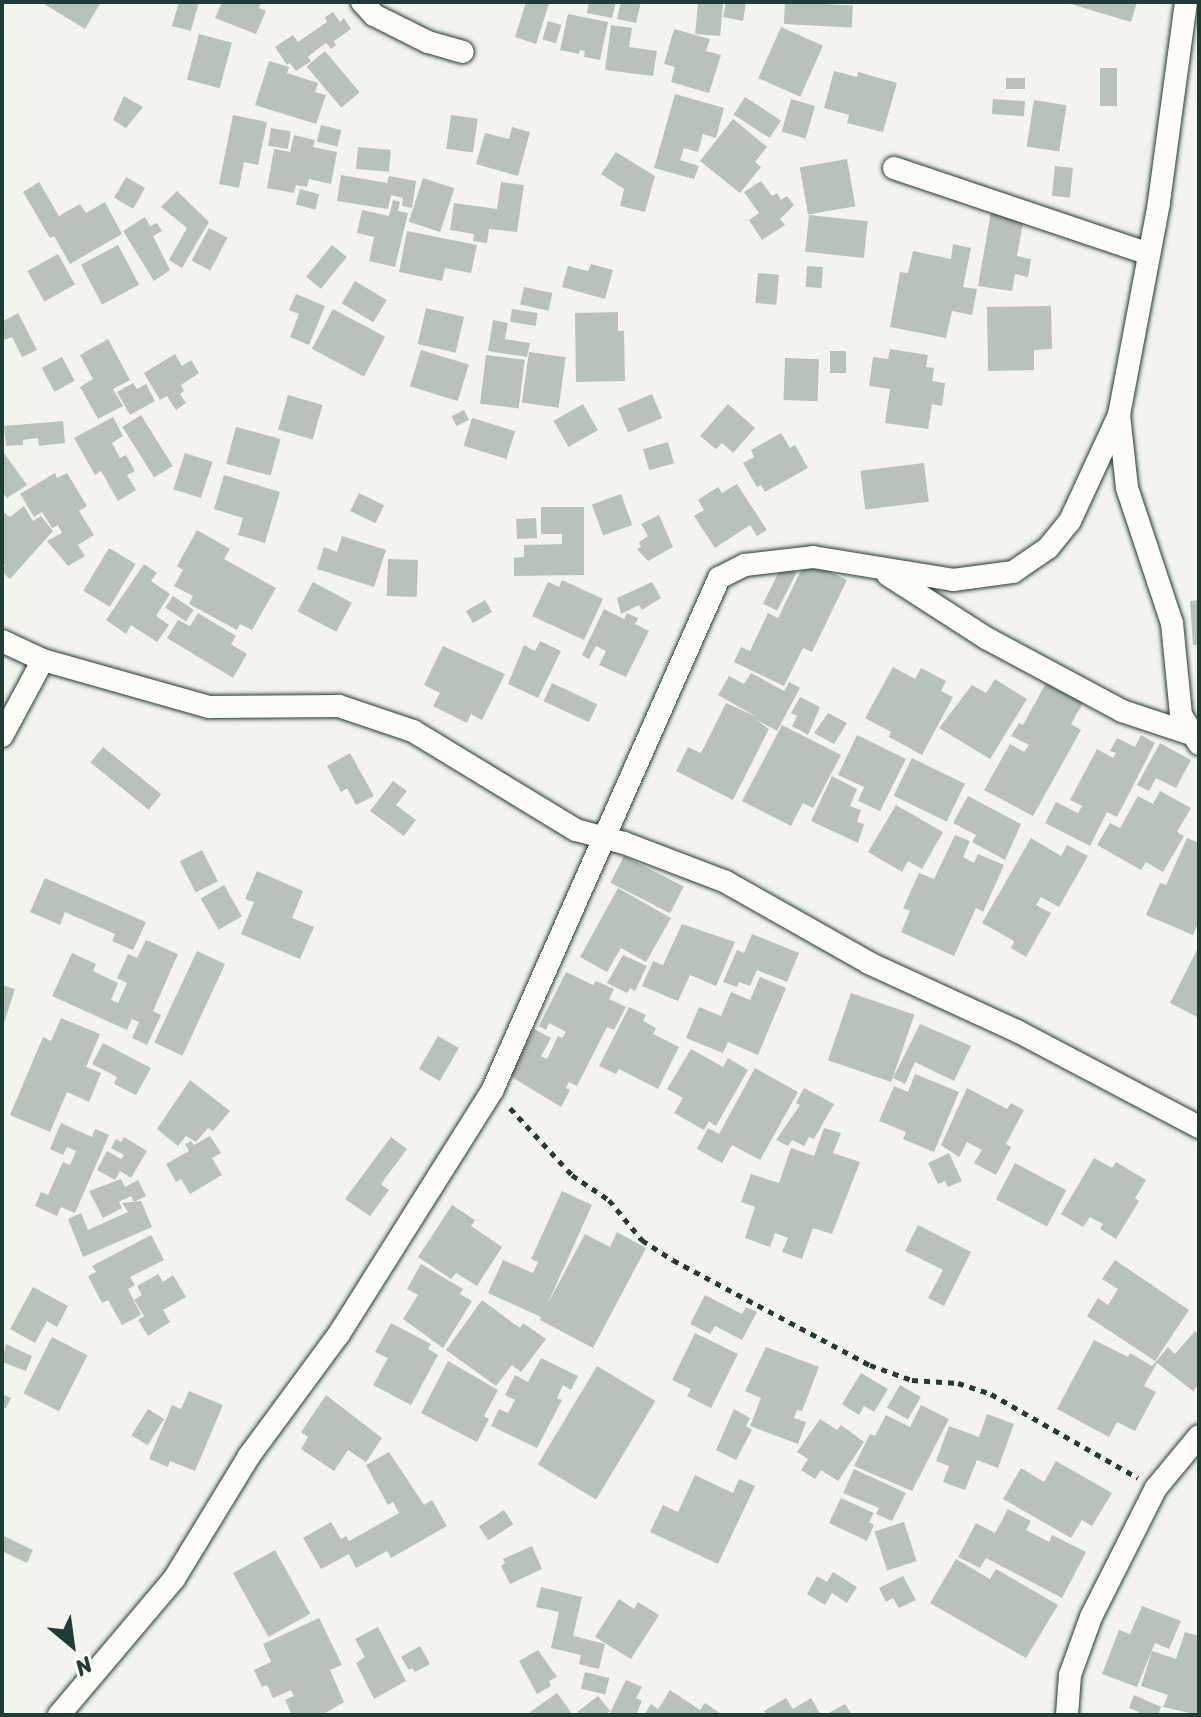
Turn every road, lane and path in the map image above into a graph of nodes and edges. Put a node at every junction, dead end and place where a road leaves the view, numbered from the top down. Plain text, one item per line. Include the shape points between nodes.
1 (362, 2) edge
2 (1186, 2) edge
3 (463, 52) dead end
4 (894, 168) dead end
5 (1149, 254) junction
6 (1119, 415) junction
7 (880, 570) junction
8 (2, 641) edge
9 (43, 660) junction
10 (2, 736) edge
11 (1195, 739) edge
12 (605, 839) junction
13 (493, 1089) junction
14 (1199, 1127) edge
15 (1199, 1436) edge
16 (1156, 1488) junction
17 (59, 1715) edge
18 (1067, 1715) edge

1 - 3 street via 374,15 428,42
2 - 5 street
4 - 5 street
5 - 6 street
6 - 7 street via 1070,521 1048,548 1013,572 953,580
6 - 11 street via 1127,488 1168,608 1181,715
7 - 11 street via 986,638 1122,711
7 - 12 street via 813,557 745,565 719,578
8 - 9 street
9 - 10 street
9 - 12 street via 209,707 339,706 366,712 413,731 576,830
12 - 13 street
12 - 14 street via 726,882 869,963 1017,1031
13 - 16 path via 572,1175 609,1200 642,1240 673,1260 870,1365 912,1380 958,1383 991,1394
13 - 17 street via 339,1334 249,1456 174,1579
15 - 16 street
16 - 18 street via 1091,1617 1070,1675

